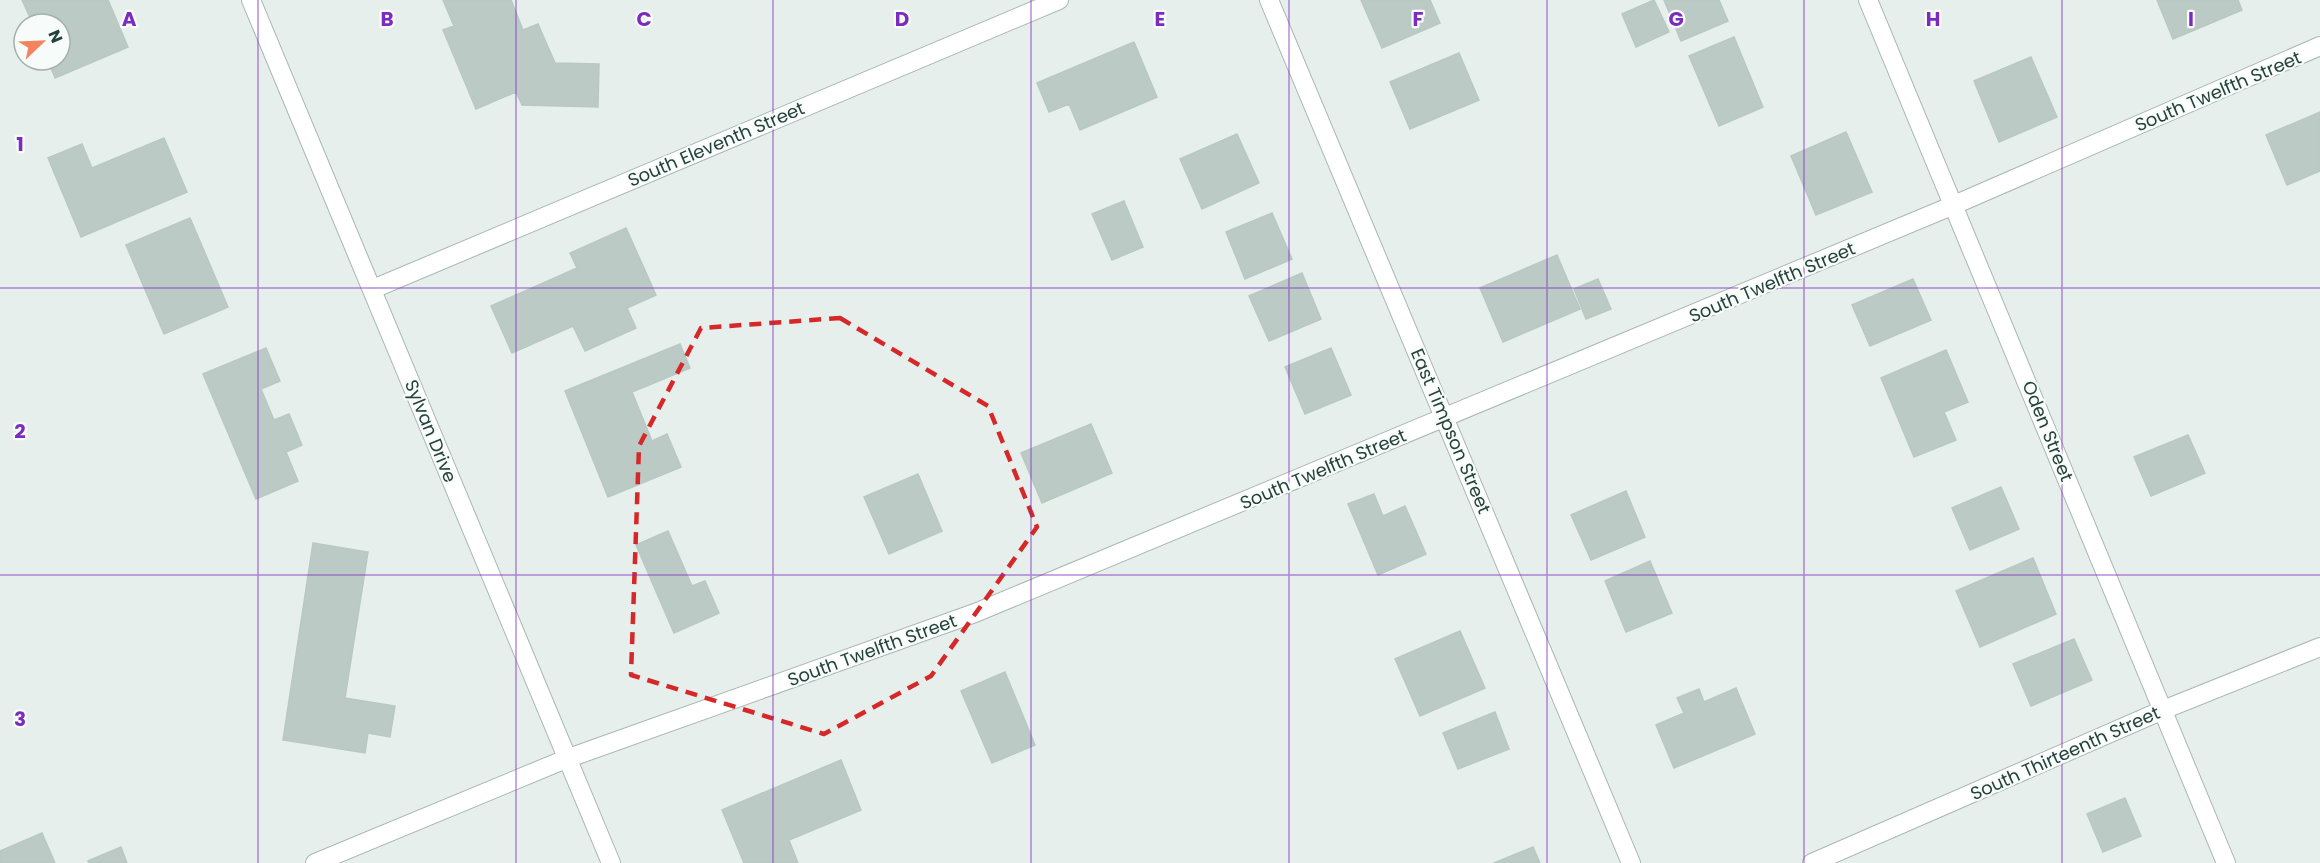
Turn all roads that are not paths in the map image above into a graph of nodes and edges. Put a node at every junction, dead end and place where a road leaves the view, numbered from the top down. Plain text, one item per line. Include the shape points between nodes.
1 (251, 0) edge
2 (1059, 0) edge
3 (1269, 0) edge
4 (1868, 0) edge
5 (2320, 46) edge
6 (1954, 205) junction
7 (373, 289) junction
8 (1446, 418) junction
9 (2320, 647) edge
10 (2163, 710) junction
11 (567, 759) junction
12 (315, 863) edge
13 (611, 863) edge
14 (1631, 863) edge
15 (1812, 863) edge
16 (2226, 863) edge

1 - 7 street, Sylvan Drive
2 - 7 street, South Eleventh Street
3 - 8 street, East Timpson Street
4 - 6 street, Oden Street
5 - 6 street, South Twelfth Street
6 - 8 street, South Twelfth Street
6 - 10 street, Oden Street
7 - 11 street, Sylvan Drive
8 - 11 street, South Twelfth Street via 975,613
8 - 14 street, East Timpson Street
9 - 10 street, South Thirteenth Street
10 - 15 street, South Thirteenth Street
10 - 16 street, Oden Street
11 - 12 street, South Twelfth Street
11 - 13 street, Sylvan Drive

